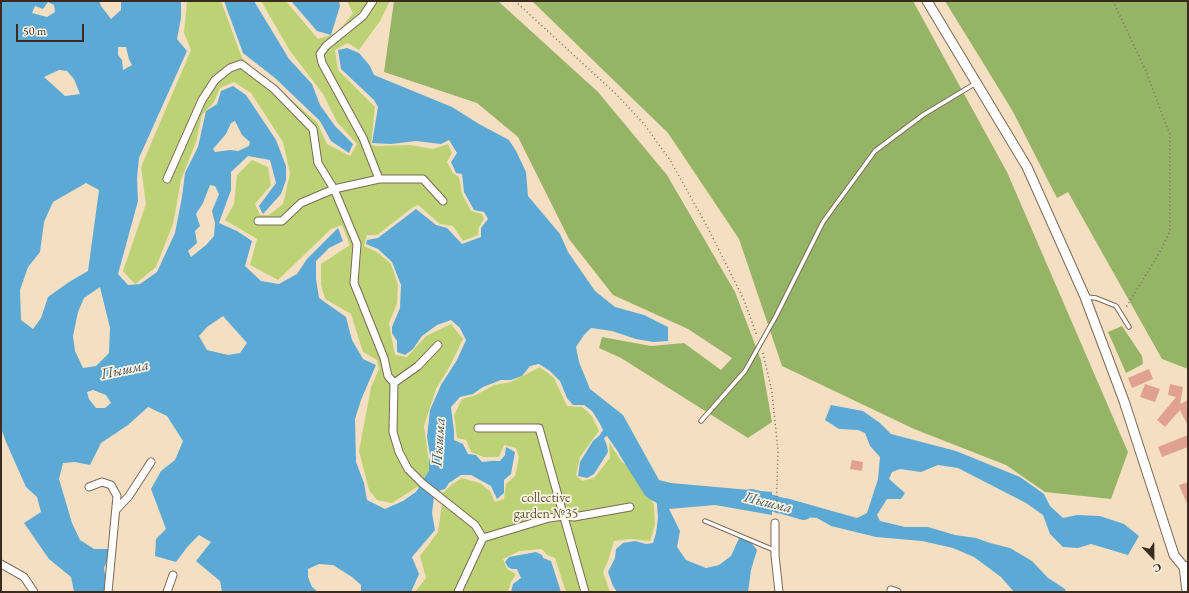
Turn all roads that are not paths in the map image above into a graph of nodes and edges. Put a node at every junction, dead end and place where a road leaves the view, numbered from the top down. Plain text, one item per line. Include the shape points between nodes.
1 (373, 1) edge
2 (927, 1) edge
3 (976, 83) junction
4 (167, 179) dead end
5 (379, 179) junction
6 (334, 189) junction
7 (443, 201) dead end
8 (258, 221) dead end
9 (1085, 297) junction
10 (1129, 327) dead end
11 (438, 345) dead end
12 (394, 383) junction
13 (701, 421) dead end
14 (478, 428) dead end
15 (151, 462) dead end
16 (89, 487) dead end
17 (630, 507) dead end
18 (116, 510) junction
19 (564, 516) junction
20 (705, 520) dead end
21 (775, 523) road end
22 (484, 538) junction
23 (775, 551) junction
24 (1, 564) edge
25 (1185, 567) edge
26 (173, 575) dead end
27 (34, 592) edge
28 (108, 592) edge
29 (167, 592) edge
30 (458, 592) edge
31 (585, 592) edge
32 (779, 592) edge
33 (1186, 592) edge

1 - 5 street via 363,16 326,46 320,54 322,63 363,138
2 - 3 street
3 - 9 street via 1027,166
3 - 13 lane via 923,115 875,151 823,222 745,371
4 - 6 street via 202,100 214,80 230,68 241,64 274,89 313,129 318,163
5 - 6 street
5 - 7 street via 423,179
6 - 8 street via 301,203 282,221
6 - 12 street via 358,244 354,283 384,358 388,376
9 - 10 lane via 1096,298 1116,306
9 - 25 street via 1124,401 1174,555
11 - 12 street via 418,366
12 - 22 street via 393,432 408,470 475,524
14 - 19 street via 539,428
15 - 18 street via 129,496
16 - 18 street via 102,482 110,485 117,496
17 - 19 street via 574,517
18 - 28 street
19 - 22 street via 549,518
19 - 31 street
20 - 23 lane
21 - 23 street
22 - 30 street
23 - 32 street
24 - 27 street via 24,577
25 - 33 street
26 - 29 street

